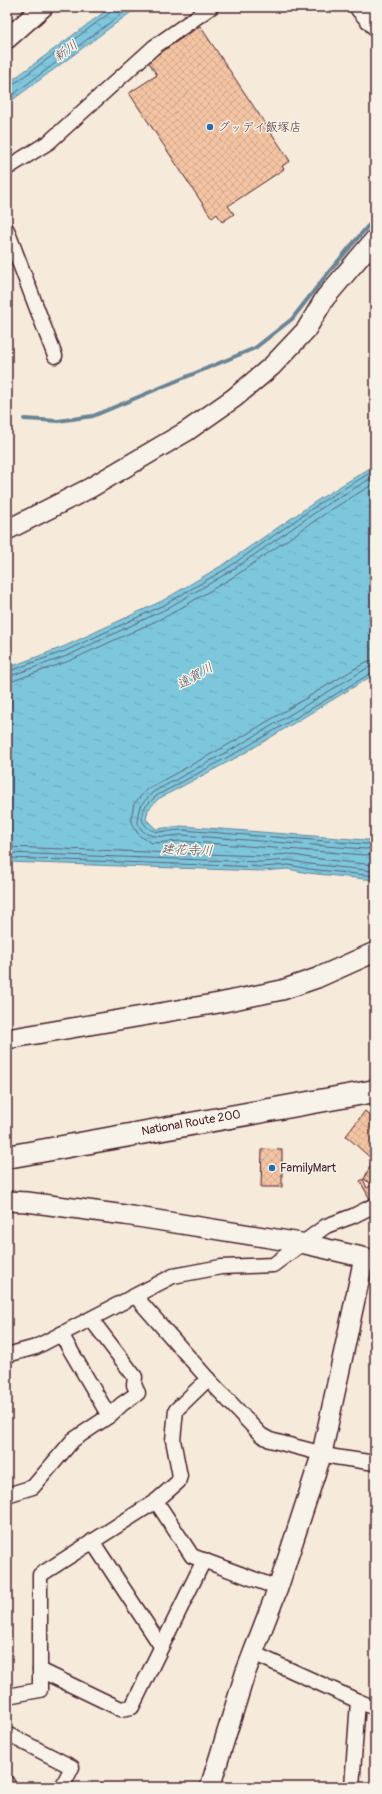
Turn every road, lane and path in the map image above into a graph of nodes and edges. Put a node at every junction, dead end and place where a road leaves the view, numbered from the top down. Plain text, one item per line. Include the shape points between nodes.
1 (211, 7) edge
2 (361, 7) edge
3 (34, 10) edge
4 (375, 23) edge
5 (7, 40) edge
6 (7, 168) edge
7 (7, 230) edge
8 (375, 239) edge
9 (55, 356) dead end
10 (7, 530) edge
11 (375, 952) edge
12 (7, 1039) edge
13 (375, 1091) edge
14 (7, 1157) edge
15 (7, 1201) edge
16 (375, 1205) edge
17 (301, 1243) junction
18 (369, 1259) edge
19 (136, 1296) junction
20 (90, 1319) junction
21 (61, 1334) junction
22 (7, 1355) edge
23 (208, 1379) junction
24 (109, 1416) junction
25 (322, 1453) junction
26 (375, 1463) edge
27 (7, 1495) edge
28 (156, 1500) junction
29 (92, 1541) junction
30 (204, 1560) junction
31 (278, 1588) junction
32 (161, 1646) junction
33 (253, 1653) junction
34 (40, 1670) junction
35 (7, 1696) edge
36 (358, 1701) junction
37 (375, 1708) edge
38 (7, 1738) edge
39 (7, 1783) edge
40 (9, 1787) edge
41 (62, 1787) edge
42 (210, 1787) edge
43 (352, 1787) edge

1 - 6 street via 154,47 49,142
2 - 4 highway
3 - 5 street
7 - 9 street
8 - 10 street via 325,298 306,330 272,366 234,398 187,431 90,488
11 - 12 street via 317,978 282,990
13 - 14 highway, National Route 200
15 - 17 street via 125,1215
16 - 17 street via 326,1226
17 - 18 street
17 - 19 street via 273,1265 221,1267 173,1276
18 - 25 street
19 - 20 street
19 - 23 street
20 - 21 street
20 - 24 street via 134,1377 138,1393
21 - 22 street via 36,1347
21 - 24 street
23 - 25 street via 260,1435 270,1440
23 - 28 street via 176,1410 172,1440 180,1476 178,1482
24 - 27 street via 72,1440 33,1487
25 - 26 street
25 - 31 street
28 - 29 street
28 - 30 street via 192,1556
29 - 32 street
29 - 34 street via 40,1575
30 - 31 street
30 - 32 street
31 - 33 street
32 - 34 street via 132,1707 121,1709
33 - 36 street
33 - 42 street
34 - 35 street via 40,1690
36 - 37 street
36 - 43 street
38 - 41 street via 11,1736 72,1767
39 - 40 street

